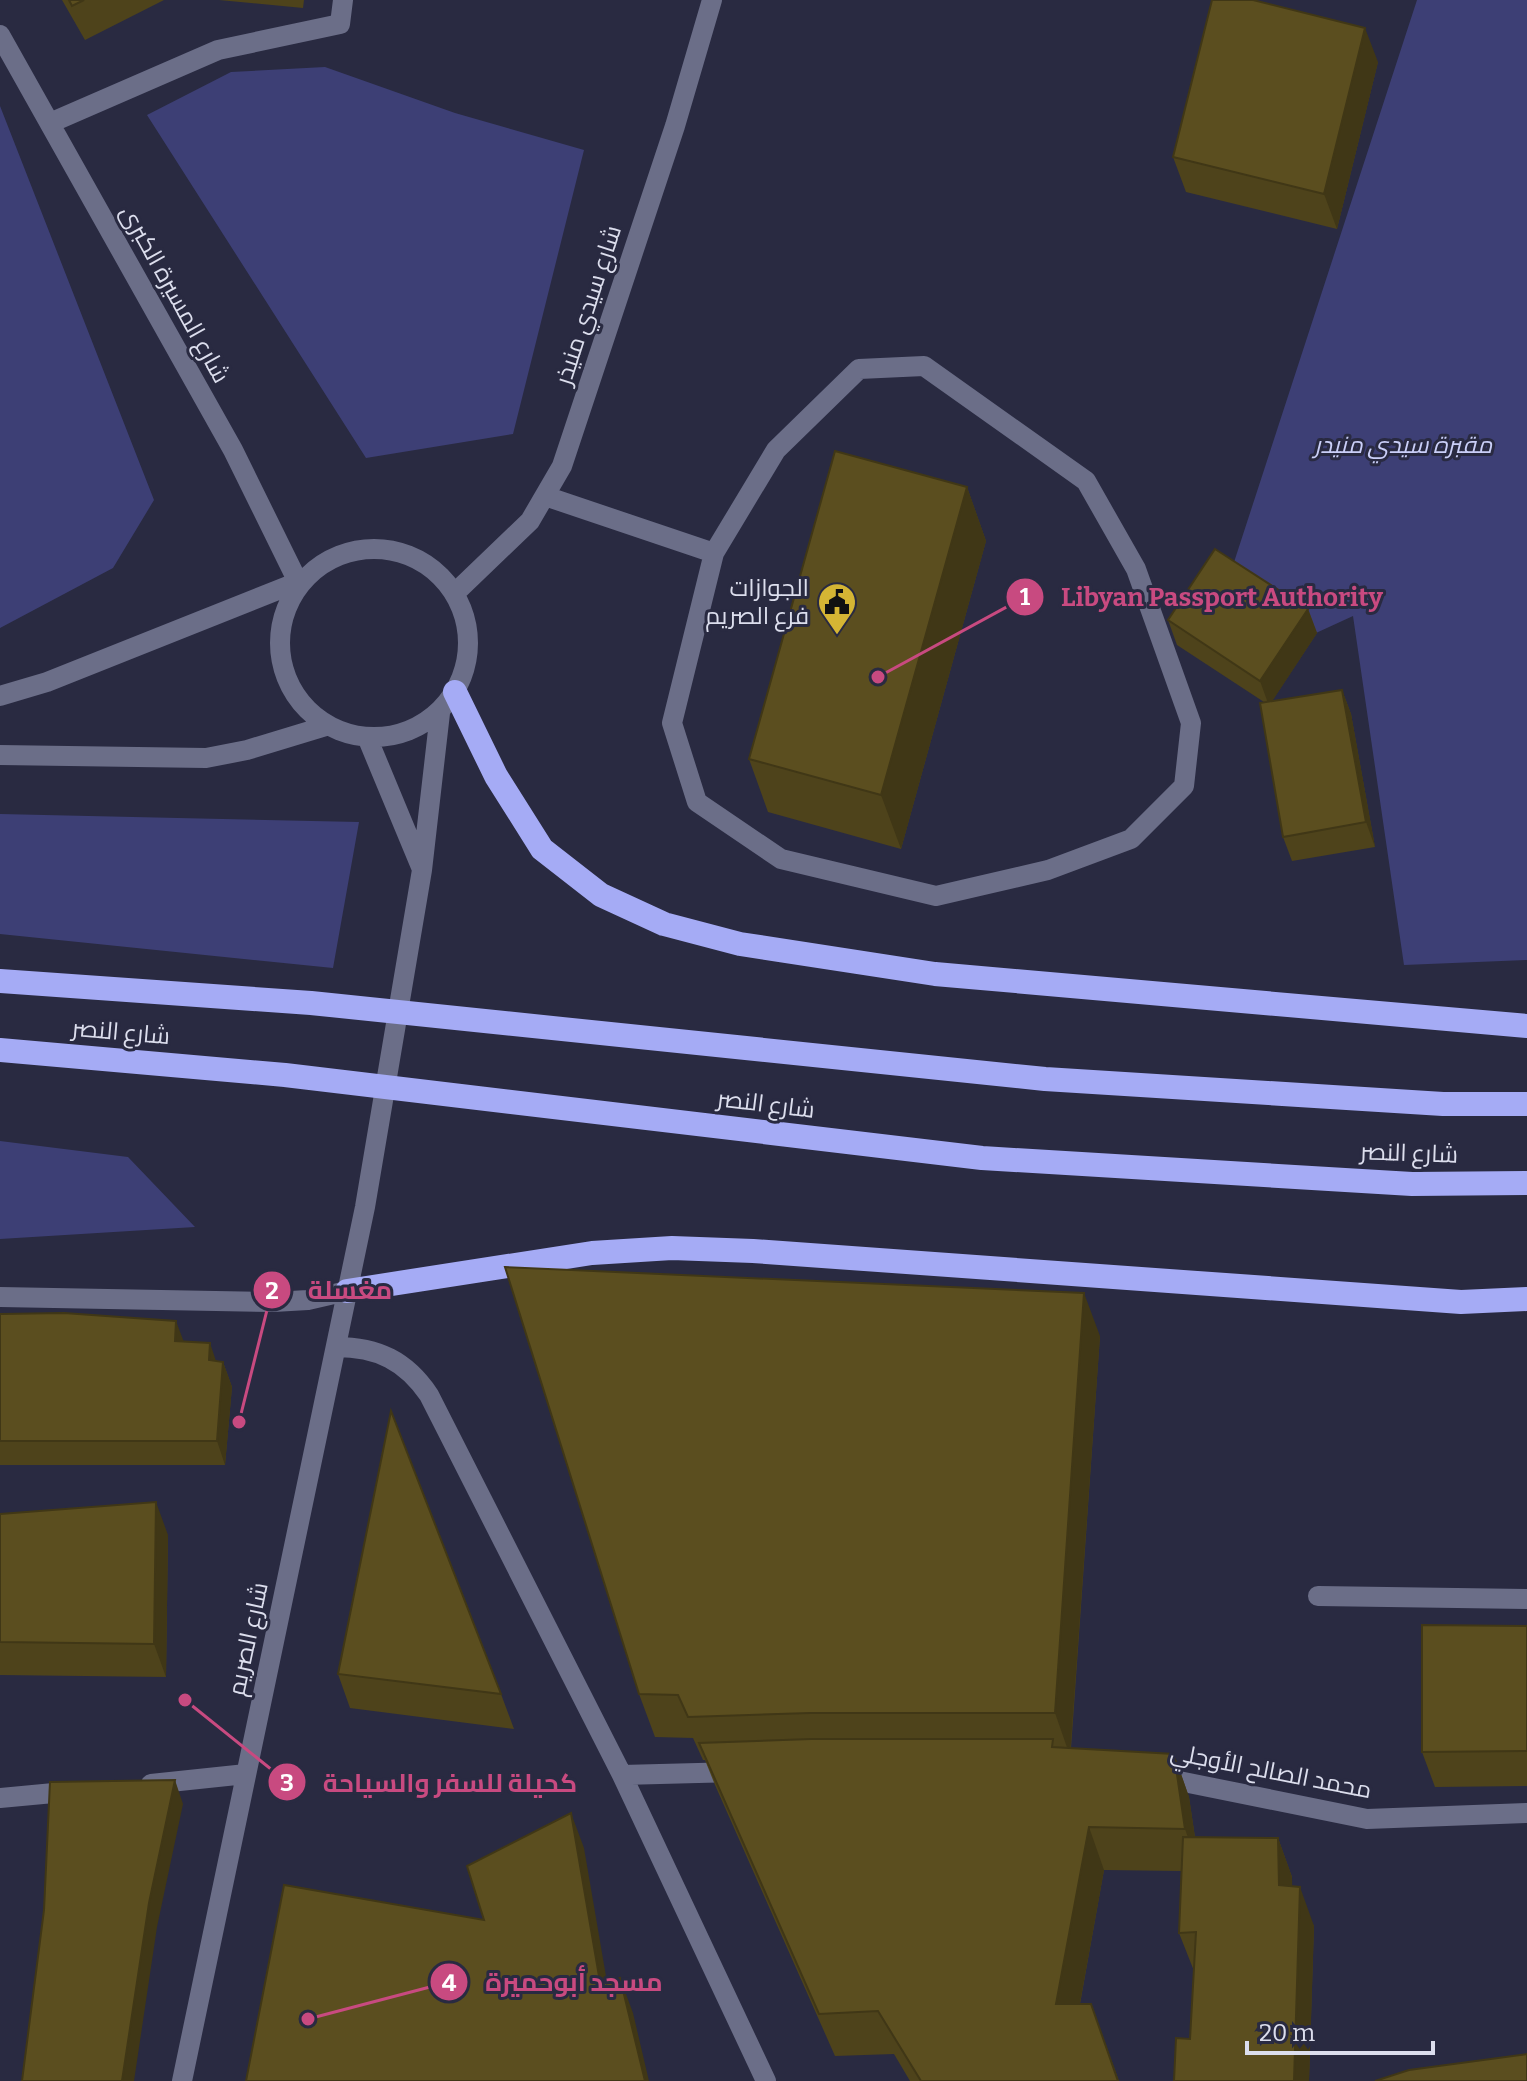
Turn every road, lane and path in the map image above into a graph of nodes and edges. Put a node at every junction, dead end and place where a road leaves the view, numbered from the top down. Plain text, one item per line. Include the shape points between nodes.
1 (343, 0) edge
2 (712, 0) edge
3 (0, 35) edge
4 (50, 123) junction
5 (545, 496) junction
6 (714, 553) junction
7 (298, 582) junction
8 (455, 593) junction
9 (455, 692) junction
10 (0, 696) edge
11 (440, 713) junction
12 (326, 726) junction
13 (367, 737) junction
14 (0, 755) edge
15 (422, 870) junction
16 (0, 981) edge
17 (1527, 1026) edge
18 (0, 1050) edge
19 (1527, 1104) edge
20 (1527, 1183) edge
21 (347, 1291) junction
22 (0, 1297) edge
23 (1527, 1299) edge
24 (336, 1347) junction
25 (1318, 1596) dead end
26 (1527, 1599) edge
27 (763, 1771) edge
28 (1137, 1772) edge
29 (246, 1774) junction
30 (622, 1775) junction
31 (139, 1785) edge
32 (92, 1789) edge
33 (0, 1798) edge
34 (1527, 1813) edge
35 (182, 2081) edge
36 (766, 2081) edge

1 - 4 street via 340,24 218,50
2 - 5 street, شارع سيدي منيذر via 562,466
3 - 4 street, شارع المسيرة الكبرى
4 - 7 street, شارع المسيرة الكبرى via 233,450
5 - 6 street
5 - 8 street, شارع سيدي منيذر via 530,521
6 - 6 street via 776,450 859,369 924,366 1086,481 1136,569 1191,723 1184,786 1131,839 1048,870 936,896 781,859 697,802 672,723
7 - 8 street via 336,556 371,548 406,553
7 - 10 street
7 - 12 street via 281,625 280,653 288,686 301,706
8 - 9 street via 468,623 468,659
9 - 11 street
9 - 17 highway via 496,776 542,849 601,895 664,924 740,944 935,974
11 - 13 street via 397,734
11 - 15 street, شارع الصريم
12 - 13 street
12 - 14 street via 206,758
13 - 15 street
15 - 21 street, شارع الصريم
16 - 19 highway, شارع النصر via 311,1003 1045,1079 1427,1103
18 - 20 highway, شارع النصر via 285,1075 982,1158 1412,1184
21 - 22 street via 273,1302
21 - 23 highway via 578,1255 672,1248 1461,1302
21 - 24 street, شارع الصريم
24 - 29 street, شارع الصريم
24 - 30 street via 380,1352 416,1376 429,1395
25 - 26 street
27 - 30 street
28 - 34 street, محمد الصالح الأوجلي via 1367,1819
29 - 31 street
29 - 35 street, شارع الصريم
30 - 36 street
32 - 33 street

